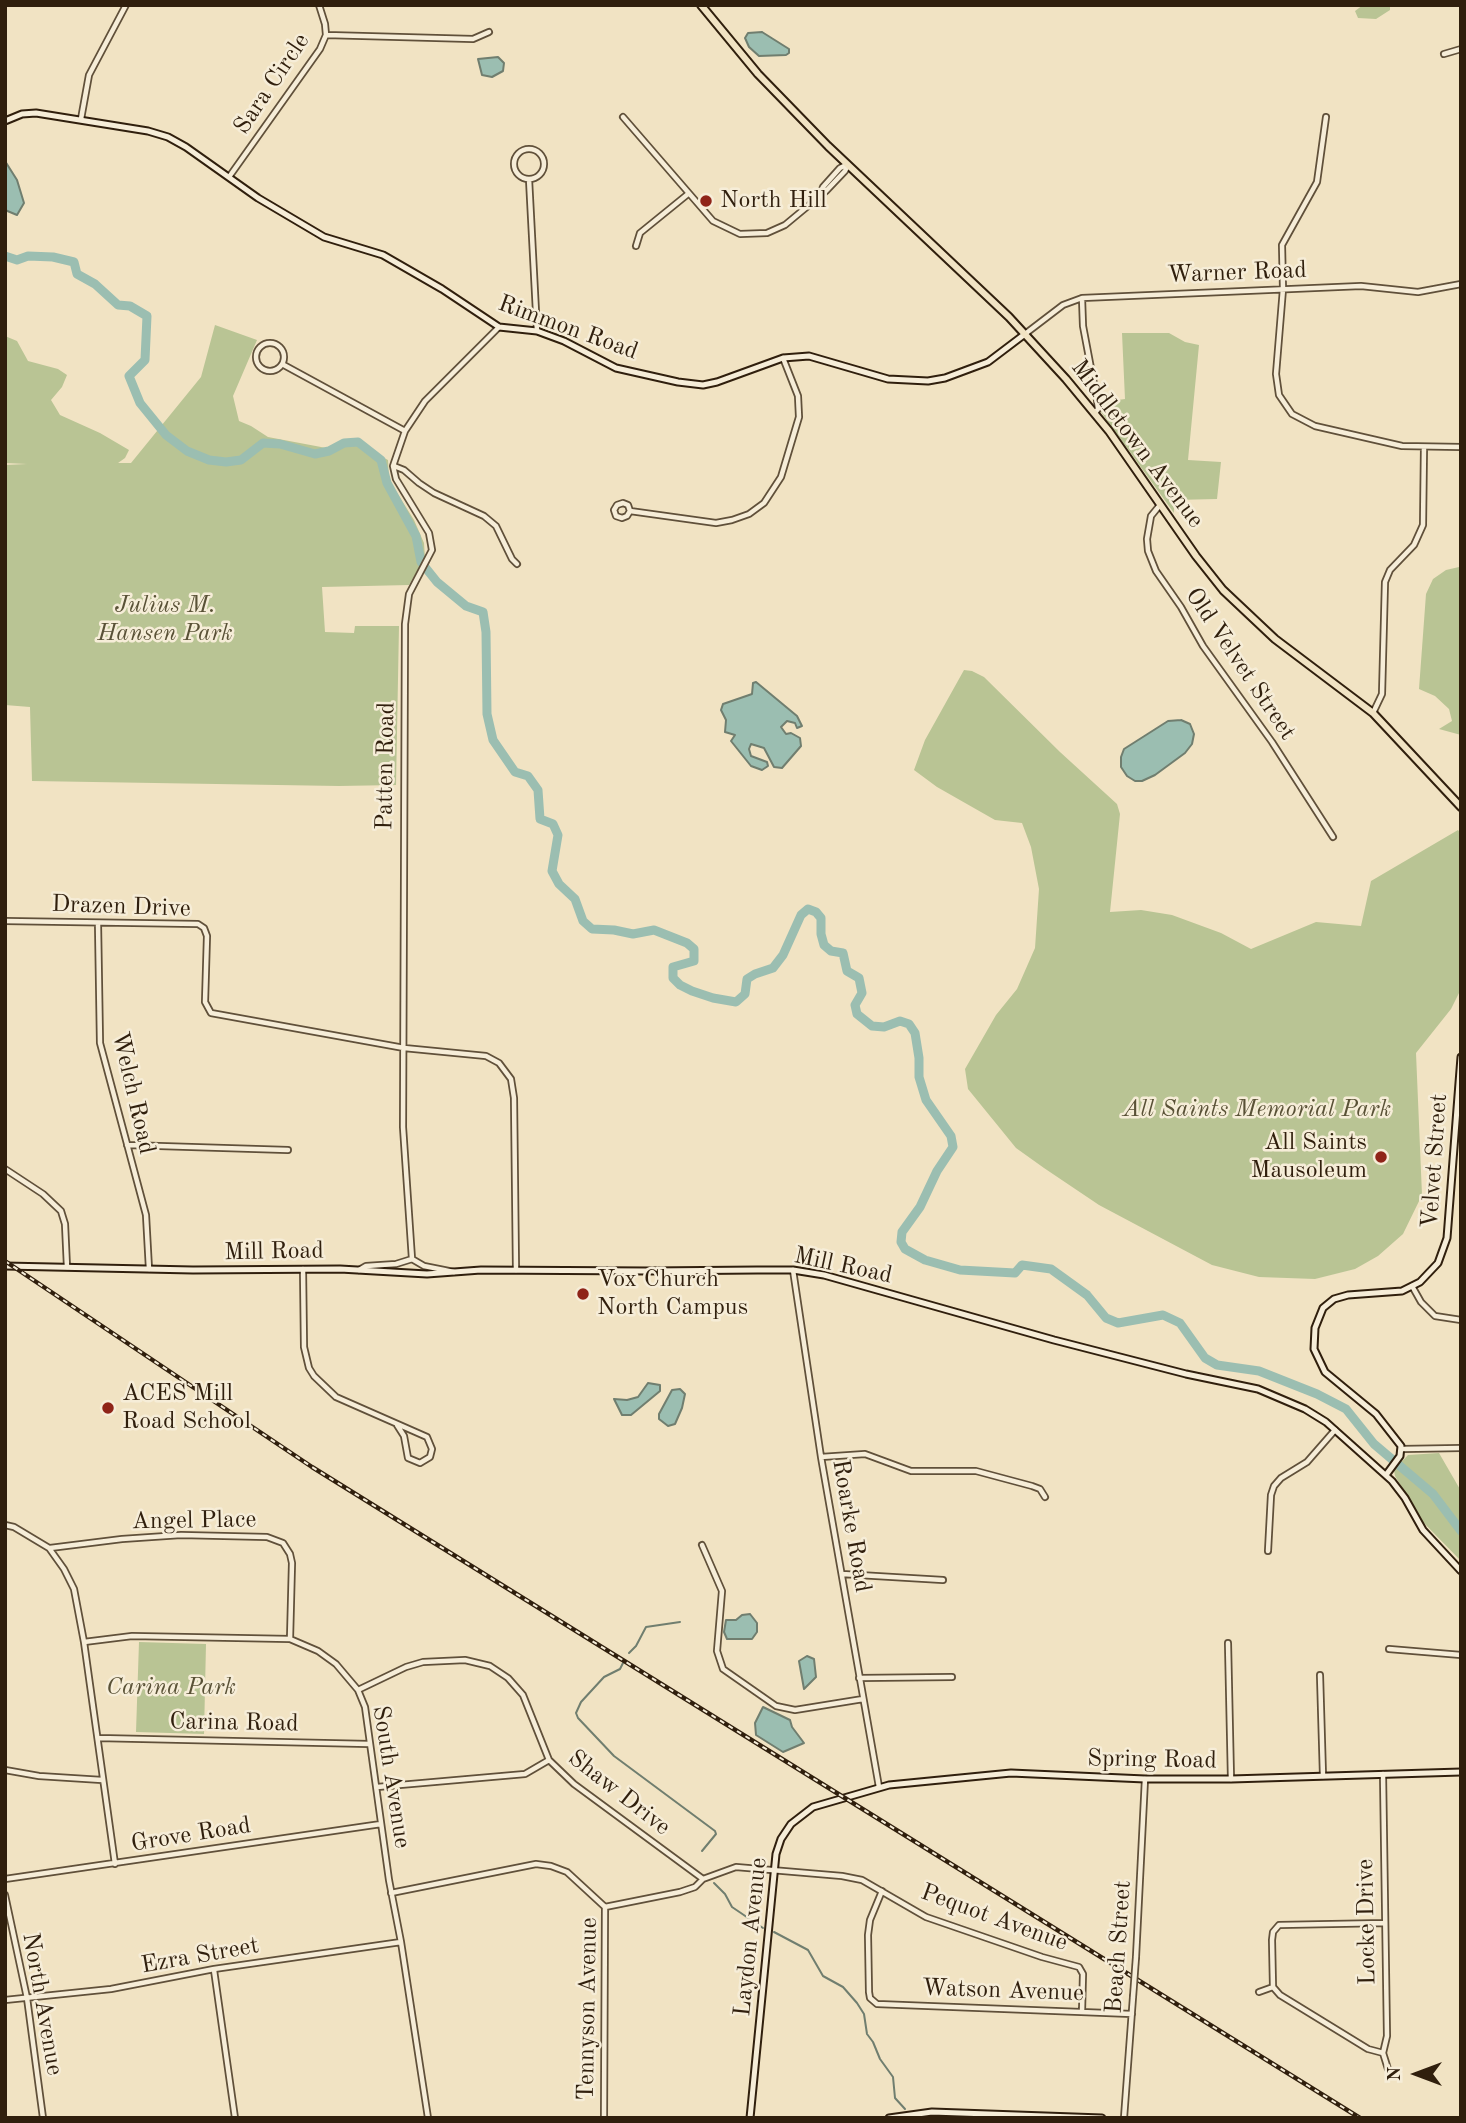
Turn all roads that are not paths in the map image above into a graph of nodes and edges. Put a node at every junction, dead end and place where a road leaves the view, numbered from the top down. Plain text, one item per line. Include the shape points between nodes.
1 (126, 5) edge
2 (319, 5) edge
3 (701, 5) edge
4 (489, 32) dead end
5 (326, 35) junction
6 (1461, 49) edge
7 (1444, 54) dead end
8 (623, 117) dead end
9 (1326, 117) dead end
10 (81, 119) junction
11 (5, 121) edge
12 (848, 165) junction
13 (229, 177) junction
14 (529, 179) junction
15 (688, 194) junction
16 (636, 246) dead end
17 (1461, 284) edge
18 (1283, 289) junction
19 (1082, 298) junction
20 (499, 327) junction
21 (537, 331) junction
22 (1025, 334) junction
23 (783, 358) junction
24 (282, 363) junction
25 (1095, 413) junction
26 (405, 431) junction
27 (1424, 447) junction
28 (1461, 447) edge
29 (393, 466) junction
30 (1160, 505) junction
31 (630, 511) dead end
32 (516, 564) dead end
33 (1373, 713) junction
34 (1461, 807) edge
35 (1333, 837) dead end
36 (5, 921) edge
37 (98, 923) junction
38 (404, 1048) junction
39 (1461, 1057) edge
40 (1460, 1079) edge
41 (127, 1145) junction
42 (288, 1150) dead end
43 (5, 1168) edge
44 (412, 1259) junction
45 (5, 1266) edge
46 (67, 1267) junction
47 (149, 1269) junction
48 (303, 1269) junction
49 (359, 1270) junction
50 (516, 1270) junction
51 (793, 1270) junction
52 (455, 1272) junction
53 (1412, 1286) junction
54 (1461, 1320) edge
55 (397, 1425) junction
56 (1335, 1430) junction
57 (1461, 1448) edge
58 (1402, 1449) junction
59 (821, 1457) junction
60 (1385, 1475) junction
61 (1045, 1497) dead end
62 (5, 1525) edge
63 (702, 1545) dead end
64 (49, 1548) junction
65 (1268, 1551) dead end
66 (1461, 1571) edge
67 (842, 1574) junction
68 (943, 1580) dead end
69 (290, 1639) junction
70 (84, 1642) junction
71 (1228, 1643) dead end
72 (1389, 1649) dead end
73 (1461, 1655) edge
74 (1320, 1675) dead end
75 (952, 1677) dead end
76 (859, 1678) junction
77 (358, 1690) junction
78 (863, 1699) junction
79 (98, 1738) junction
80 (369, 1744) junction
81 (549, 1760) junction
82 (5, 1770) edge
83 (1461, 1772) edge
84 (1382, 1774) junction
85 (1323, 1776) junction
86 (1145, 1779) junction
87 (1231, 1779) junction
88 (102, 1780) junction
89 (377, 1787) junction
90 (879, 1787) junction
91 (845, 1797) joint
92 (381, 1824) junction
93 (115, 1864) junction
94 (774, 1870) junction
95 (5, 1879) edge
96 (703, 1879) junction
97 (882, 1891) junction
98 (391, 1893) junction
99 (5, 1895) edge
100 (605, 1907) junction
101 (1385, 1923) junction
102 (401, 1942) junction
103 (214, 1969) junction
104 (1273, 1987) junction
105 (1259, 1992) dead end
106 (27, 1998) junction
107 (5, 2000) edge
108 (1082, 2012) junction
109 (1132, 2014) junction
110 (1383, 2053) junction
111 (1388, 2069) dead end
112 (43, 2118) edge
113 (235, 2118) edge
114 (428, 2118) edge
115 (604, 2118) edge
116 (750, 2118) edge
117 (889, 2118) edge
118 (1102, 2118) edge
119 (1124, 2118) edge

1 - 10 street via 89,75
2 - 5 street, Sara Circle
3 - 12 main road, Middletown Avenue via 758,74
4 - 5 street via 473,39
5 - 13 street, Sara Circle via 313,61
6 - 7 street
8 - 15 street
9 - 18 street via 1317,182 1282,245
10 - 11 street, Rimmon Road via 36,113
10 - 13 street, Rimmon Road via 167,137
12 - 15 street via 785,226 767,233 747,235 731,230 713,220
12 - 22 main road, Middletown Avenue
13 - 20 street, Rimmon Road via 324,237 383,255
14 - 14 street via 539,174 544,163 538,153 528,149 518,154 514,164 519,175
14 - 21 street
15 - 16 street via 640,233
17 - 18 street, Warner Road via 1418,292 1361,286
18 - 19 street, Warner Road
18 - 27 street via 1276,382 1286,408 1308,424
19 - 22 street, Warner Road via 1063,305
19 - 25 street
20 - 21 street, Rimmon Road
20 - 26 street via 425,401
21 - 23 street, Rimmon Road via 616,368 689,384 717,382
22 - 23 street, Rimmon Road via 988,362 928,381 888,379 809,356
22 - 25 main road, Middletown Avenue
23 - 31 street via 798,396 799,417 781,477 764,503 749,514 716,523
24 - 24 street via 282,350 276,344 259,348 256,357 263,368 275,369
24 - 26 street
25 - 30 main road, Middletown Avenue
26 - 29 street
27 - 28 street
27 - 33 street via 1423,525 1414,545 1385,582 1382,694
29 - 32 street via 484,516 496,526
29 - 38 street, Patten Road via 396,479 429,533 432,550 410,594 405,624
30 - 33 main road, Middletown Avenue via 1245,613
30 - 35 street, Old Velvet Street via 1151,516 1147,539 1156,571
33 - 34 main road, Middletown Avenue
36 - 37 street, Drazen Drive
37 - 38 street, Drazen Drive via 198,924 204,928 205,1003 211,1013
37 - 41 street, Welch Road via 100,1043
38 - 44 street, Patten Road via 404,1152
38 - 50 street via 486,1056 499,1063 511,1079
39 - 40 street, Velvet Street
40 - 53 street, Velvet Street via 1447,1238 1438,1263
41 - 42 street
41 - 47 street, Welch Road via 146,1215
43 - 46 street via 61,1211
44 - 49 street
44 - 52 street
45 - 46 street, Mill Road
46 - 47 street, Mill Road
47 - 48 street, Mill Road
48 - 49 street, Mill Road
48 - 55 street via 304,1347 309,1368 336,1396
49 - 52 street, Mill Road
50 - 51 street, Mill Road
50 - 52 street, Mill Road
51 - 56 street, Mill Road via 1258,1389 1311,1412
51 - 59 street, Roarke Road
53 - 54 street via 1435,1316
53 - 58 street, Velvet Street via 1392,1293 1334,1299 1323,1308 1314,1339 1325,1372 1376,1414
55 - 55 street via 428,1437 430,1457 420,1463 408,1458
56 - 60 street, Mill Road
56 - 65 street via 1307,1462 1274,1486
57 - 58 street
58 - 60 street
59 - 61 street via 864,1454 911,1471 976,1471 1040,1489
59 - 67 street, Roarke Road
60 - 66 street, Mill Road via 1400,1490 1423,1530
62 - 64 street
63 - 78 street via 722,1591 717,1651 723,1669 776,1706 795,1710
64 - 69 street, Angel Place via 181,1535 267,1537 283,1543 292,1563
64 - 70 street via 74,1589
67 - 68 street
67 - 76 street, Roarke Road
69 - 70 street, South Avenue via 132,1636
69 - 77 street, South Avenue via 337,1664
70 - 79 street
71 - 87 street
72 - 73 street
74 - 85 street
75 - 76 street
76 - 78 street, Roarke Road
77 - 80 street, South Avenue
77 - 81 street, Shaw Drive via 424,1662 465,1660 489,1666 523,1695
78 - 90 street, Roarke Road
79 - 80 street, Carina Road
79 - 88 street
80 - 89 street, South Avenue
81 - 89 street via 525,1774
81 - 96 street, Shaw Drive
82 - 88 street
83 - 84 street, Spring Road
84 - 85 street, Spring Road
84 - 101 street, Locke Drive
85 - 87 street, Spring Road
86 - 87 street, Spring Road
86 - 90 street, Spring Road via 1011,1773
86 - 109 street, Beach Street, bridge
88 - 93 street
89 - 92 street, South Avenue
90 - 91 street, Spring Road
91 - 94 street, Laydon Avenue via 813,1807 791,1824 779,1845
92 - 93 street, Grove Road
92 - 98 street, South Avenue
93 - 95 street, Grove Road
94 - 96 street, Tennyson Avenue via 736,1867
94 - 97 street, Pequot Avenue via 853,1878
94 - 116 street, Laydon Avenue
96 - 100 street, Tennyson Avenue via 680,1892
97 - 108 street, Pequot Avenue via 926,1917 1079,1967 1083,1971
97 - 108 street, Watson Avenue via 868,1927 873,2002
98 - 100 street via 536,1864 567,1872
98 - 102 street, South Avenue
99 - 106 street, North Avenue
100 - 115 street, Tennyson Avenue
101 - 104 street via 1279,1925 1273,1932
101 - 110 street, Locke Drive via 1387,2036
102 - 103 street, Ezra Street
102 - 114 street, South Avenue
103 - 106 street, Ezra Street via 111,1989
103 - 113 street
104 - 105 street
104 - 110 street via 1368,2049
106 - 107 street, Ezra Street
106 - 112 street, North Avenue
108 - 109 street, Watson Avenue
109 - 119 street, Beach Street
110 - 111 street, Locke Drive
117 - 118 street via 932,2112

